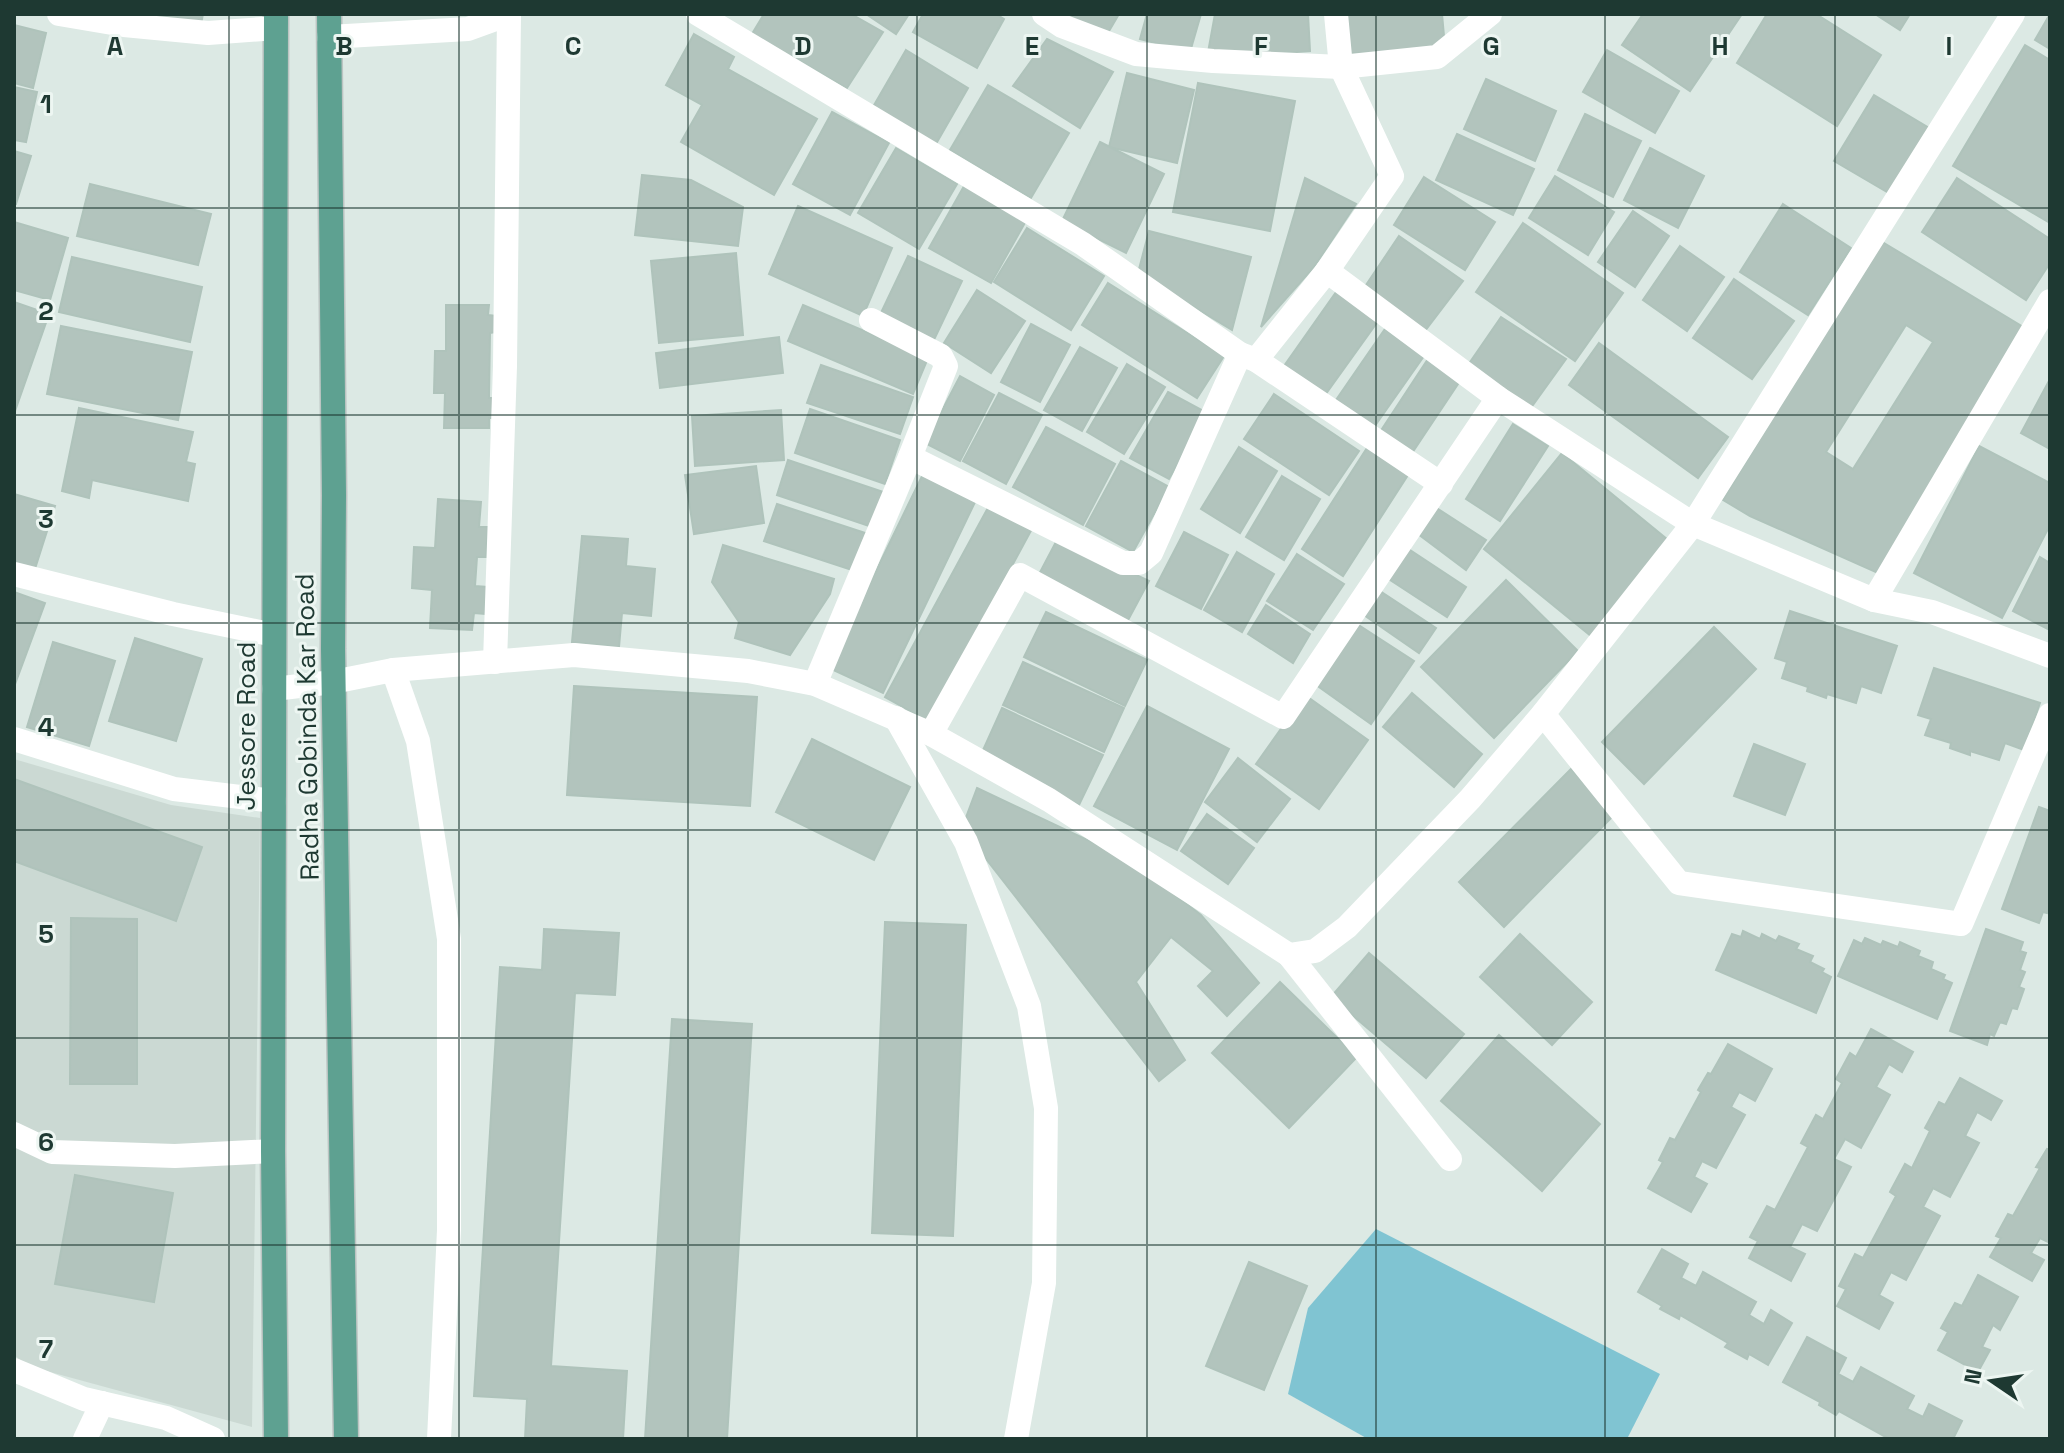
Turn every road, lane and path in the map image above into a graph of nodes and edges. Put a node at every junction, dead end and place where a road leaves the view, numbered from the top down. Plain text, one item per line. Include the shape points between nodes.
1 (59, 14) edge
2 (509, 14) edge
3 (698, 14) edge
4 (1044, 14) edge
5 (1336, 14) edge
6 (1490, 14) edge
7 (2013, 14) edge
8 (276, 21) edge
9 (329, 26) edge
10 (1341, 67) junction
11 (1327, 271) junction
12 (2050, 301) edge
13 (871, 320) dead end
14 (1248, 357) junction
15 (1498, 398) junction
16 (910, 457) junction
17 (1441, 484) junction
18 (1693, 524) junction
19 (14, 574) edge
20 (1874, 600) junction
21 (274, 635) junction
22 (2050, 656) edge
23 (495, 662) junction
24 (393, 670) junction
25 (333, 682) junction
26 (815, 684) junction
27 (274, 689) junction
28 (1543, 714) junction
29 (2050, 715) edge
30 (896, 718) junction
31 (931, 734) junction
32 (14, 739) edge
33 (274, 801) junction
34 (1289, 955) junction
35 (14, 1134) edge
36 (273, 1151) junction
37 (1450, 1159) dead end
38 (17, 1380) edge
39 (102, 1403) junction
40 (85, 1439) edge
41 (213, 1439) edge
42 (276, 1439) edge
43 (346, 1439) edge
44 (439, 1439) edge
45 (1016, 1439) edge

1 - 8 street via 208,33
2 - 9 street via 468,29
2 - 23 street
3 - 14 street via 1083,244
4 - 10 street via 1136,54
5 - 10 street
6 - 10 street via 1437,57
7 - 18 street
8 - 21 main road, Jessore Road
9 - 25 main road, Radha Gobinda Kar Road
10 - 11 street via 1392,176
11 - 14 street
11 - 15 street
12 - 20 street
13 - 16 street via 941,356 946,366
14 - 16 street via 1151,553 1139,563 1123,563
14 - 17 street
15 - 17 street
15 - 18 street
16 - 26 street
17 - 31 street via 1283,717 1020,575
18 - 20 street
18 - 28 street
19 - 21 street
20 - 22 street via 1932,612
21 - 27 main road, Jessore Road
23 - 24 street
23 - 26 street via 574,655 748,671
24 - 25 street
24 - 44 street via 418,741 449,939 449,1230
25 - 27 street
25 - 43 main road, Radha Gobinda Kar Road
26 - 30 street
27 - 33 main road, Jessore Road
28 - 29 street via 1679,883 1961,924
28 - 34 street via 1347,927 1315,951
30 - 31 street
30 - 45 street via 966,842 1029,1006 1046,1108 1044,1283
31 - 34 street via 1049,800
32 - 33 street via 174,789
33 - 36 main road, Jessore Road
34 - 37 street
35 - 36 street via 52,1152 175,1156
36 - 42 main road, Jessore Road
38 - 39 street
39 - 40 street
39 - 41 street via 166,1418

